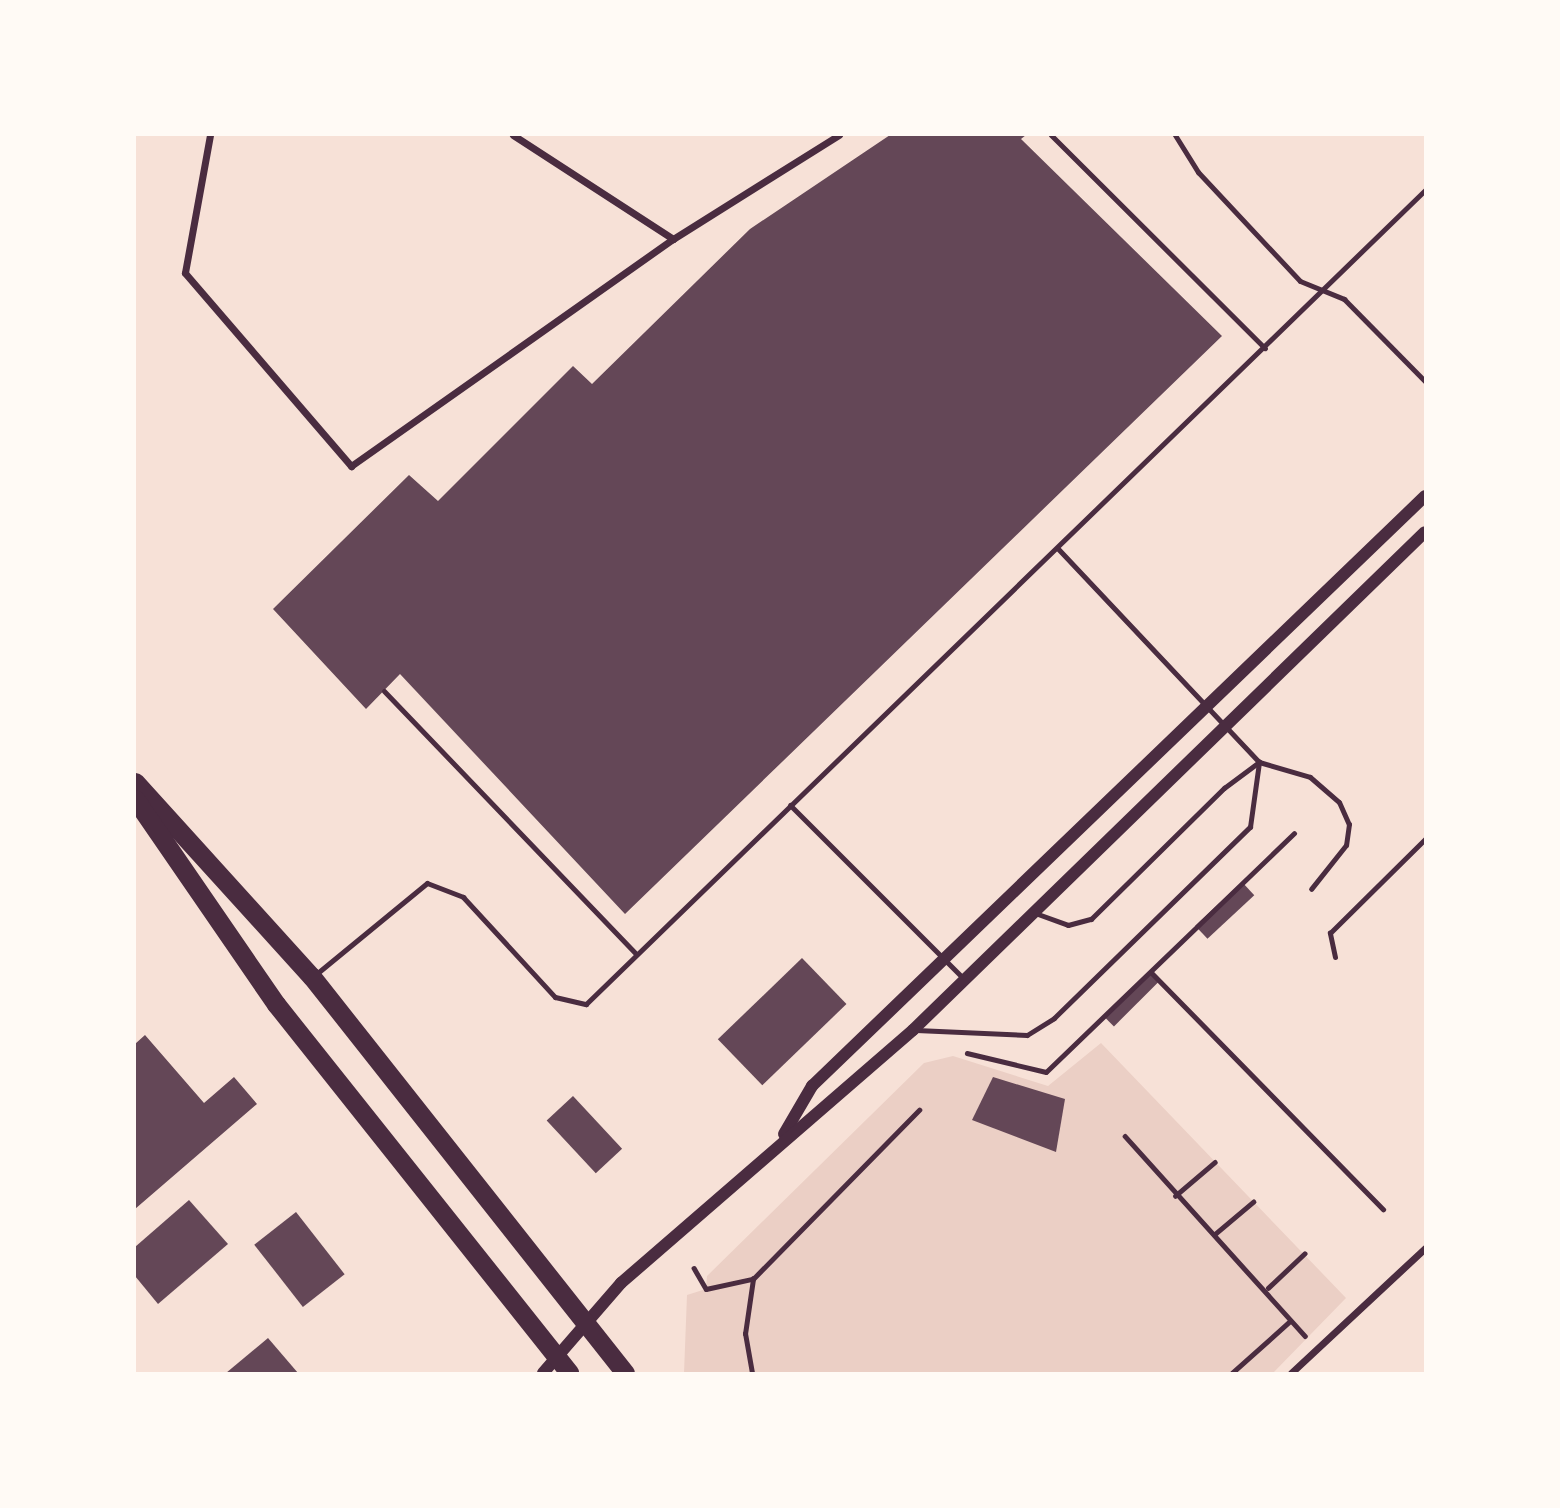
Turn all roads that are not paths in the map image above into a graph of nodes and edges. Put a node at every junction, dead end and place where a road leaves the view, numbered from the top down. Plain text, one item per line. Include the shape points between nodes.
1 (210, 135) edge
2 (513, 135) edge
3 (839, 135) edge
4 (1051, 135) edge
5 (1175, 135) edge
6 (1425, 190) edge
7 (673, 239) junction
8 (1323, 290) junction
9 (1265, 348) junction
10 (1425, 381) edge
11 (1425, 496) edge
12 (1425, 532) edge
13 (1058, 549) junction
14 (384, 691) dead end
15 (1204, 707) junction
16 (1229, 728) junction
17 (1259, 762) junction
18 (135, 782) edge
19 (135, 799) edge
20 (790, 805) junction
21 (1425, 839) edge
22 (1311, 889) dead end
23 (1032, 911) junction
24 (636, 954) junction
25 (942, 957) junction
26 (1335, 957) dead end
27 (312, 977) junction
28 (963, 978) junction
29 (913, 1030) junction
30 (778, 1142) junction
31 (1425, 1248) edge
32 (585, 1325) junction
33 (563, 1366) edge
34 (543, 1373) edge
35 (625, 1373) edge
36 (1291, 1373) edge

1 - 7 street via 185,273 351,466
2 - 7 street
3 - 7 street
4 - 9 lane
5 - 8 lane via 1198,172 1300,281
6 - 8 lane
8 - 9 lane
8 - 10 lane via 1345,299
9 - 13 lane
11 - 15 street
12 - 16 street
13 - 15 lane
13 - 20 lane
14 - 24 lane
15 - 16 lane
15 - 25 street
16 - 17 lane
16 - 23 street
17 - 22 lane via 1310,777 1339,802 1349,824 1346,845
17 - 23 lane via 1224,788 1091,919 1068,925
17 - 29 lane via 1250,827 1054,1018 1027,1035
18 - 27 highway
19 - 33 highway via 276,1004
20 - 24 lane
20 - 25 lane
21 - 26 lane via 1331,933
23 - 28 street
24 - 27 lane via 602,992 586,1004 569,1005 463,897 427,883
25 - 28 lane
25 - 30 street via 812,1086
27 - 32 highway
28 - 29 street
29 - 30 street
30 - 32 street via 621,1283
31 - 36 street
32 - 33 street
32 - 35 highway
33 - 34 street

